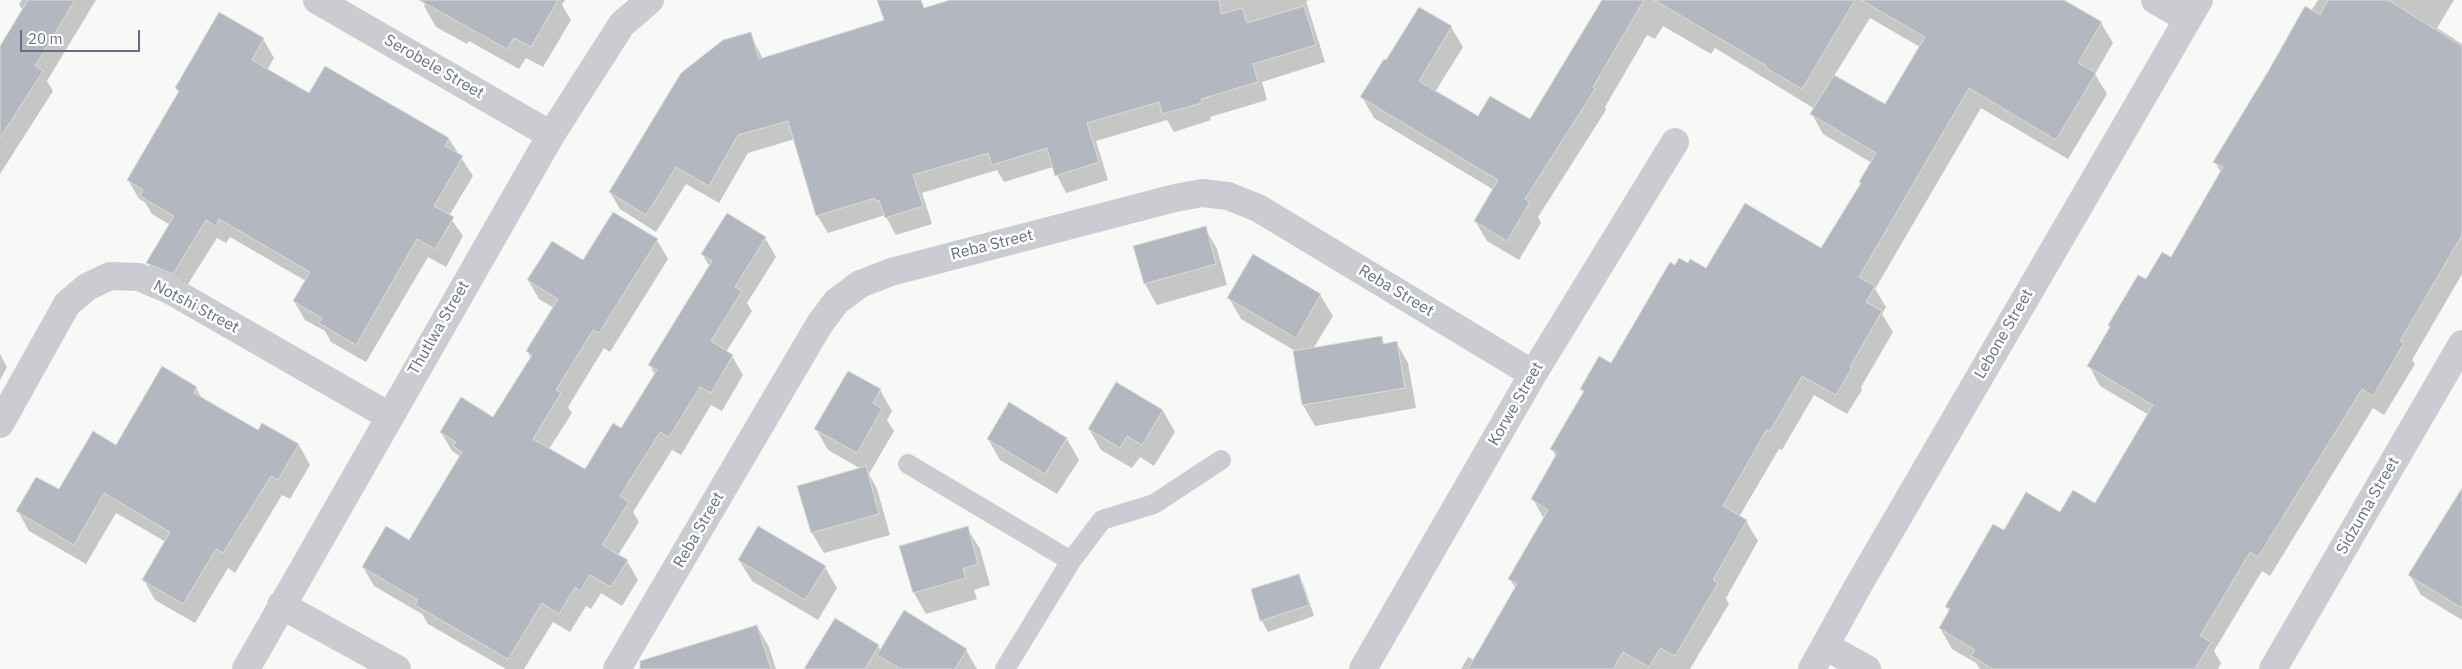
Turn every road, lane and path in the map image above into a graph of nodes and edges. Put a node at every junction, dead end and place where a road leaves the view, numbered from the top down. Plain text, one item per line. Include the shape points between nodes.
1 (317, 0) edge
2 (650, 0) edge
3 (2155, 0) edge
4 (2193, 9) edge
5 (551, 135) junction
6 (1675, 142) dead end
7 (2462, 344) edge
8 (1533, 374) junction
9 (389, 416) junction
10 (0, 424) edge
11 (1221, 460) dead end
12 (908, 464) dead end
13 (1071, 561) junction
14 (281, 605) junction
15 (1825, 646) junction
16 (246, 669) edge
17 (397, 669) edge
18 (617, 669) edge
19 (1005, 669) edge
20 (1362, 669) edge
21 (1812, 669) edge
22 (1867, 669) edge
23 (2274, 669) edge

1 - 5 street, Serobele Street
2 - 5 street, Thutlwa Street via 622,24
3 - 4 street
4 - 15 street, Lebone Street
5 - 9 street, Thutlwa Street
6 - 8 street, Korwe Street
7 - 23 street, Sidzuma Street
8 - 18 street, Reba Street via 1258,208 1228,196 1202,193 1175,198 891,272 860,284 830,310
8 - 20 street, Korwe Street
9 - 10 street, Notshi Street via 170,290 139,277 110,276 87,287 67,304
9 - 14 street, Thutlwa Street
11 - 13 lane via 1154,504 1102,520
12 - 13 lane
13 - 19 lane
14 - 16 street, Thutlwa Street
14 - 17 street
15 - 21 street, Lebone Street
15 - 22 street

